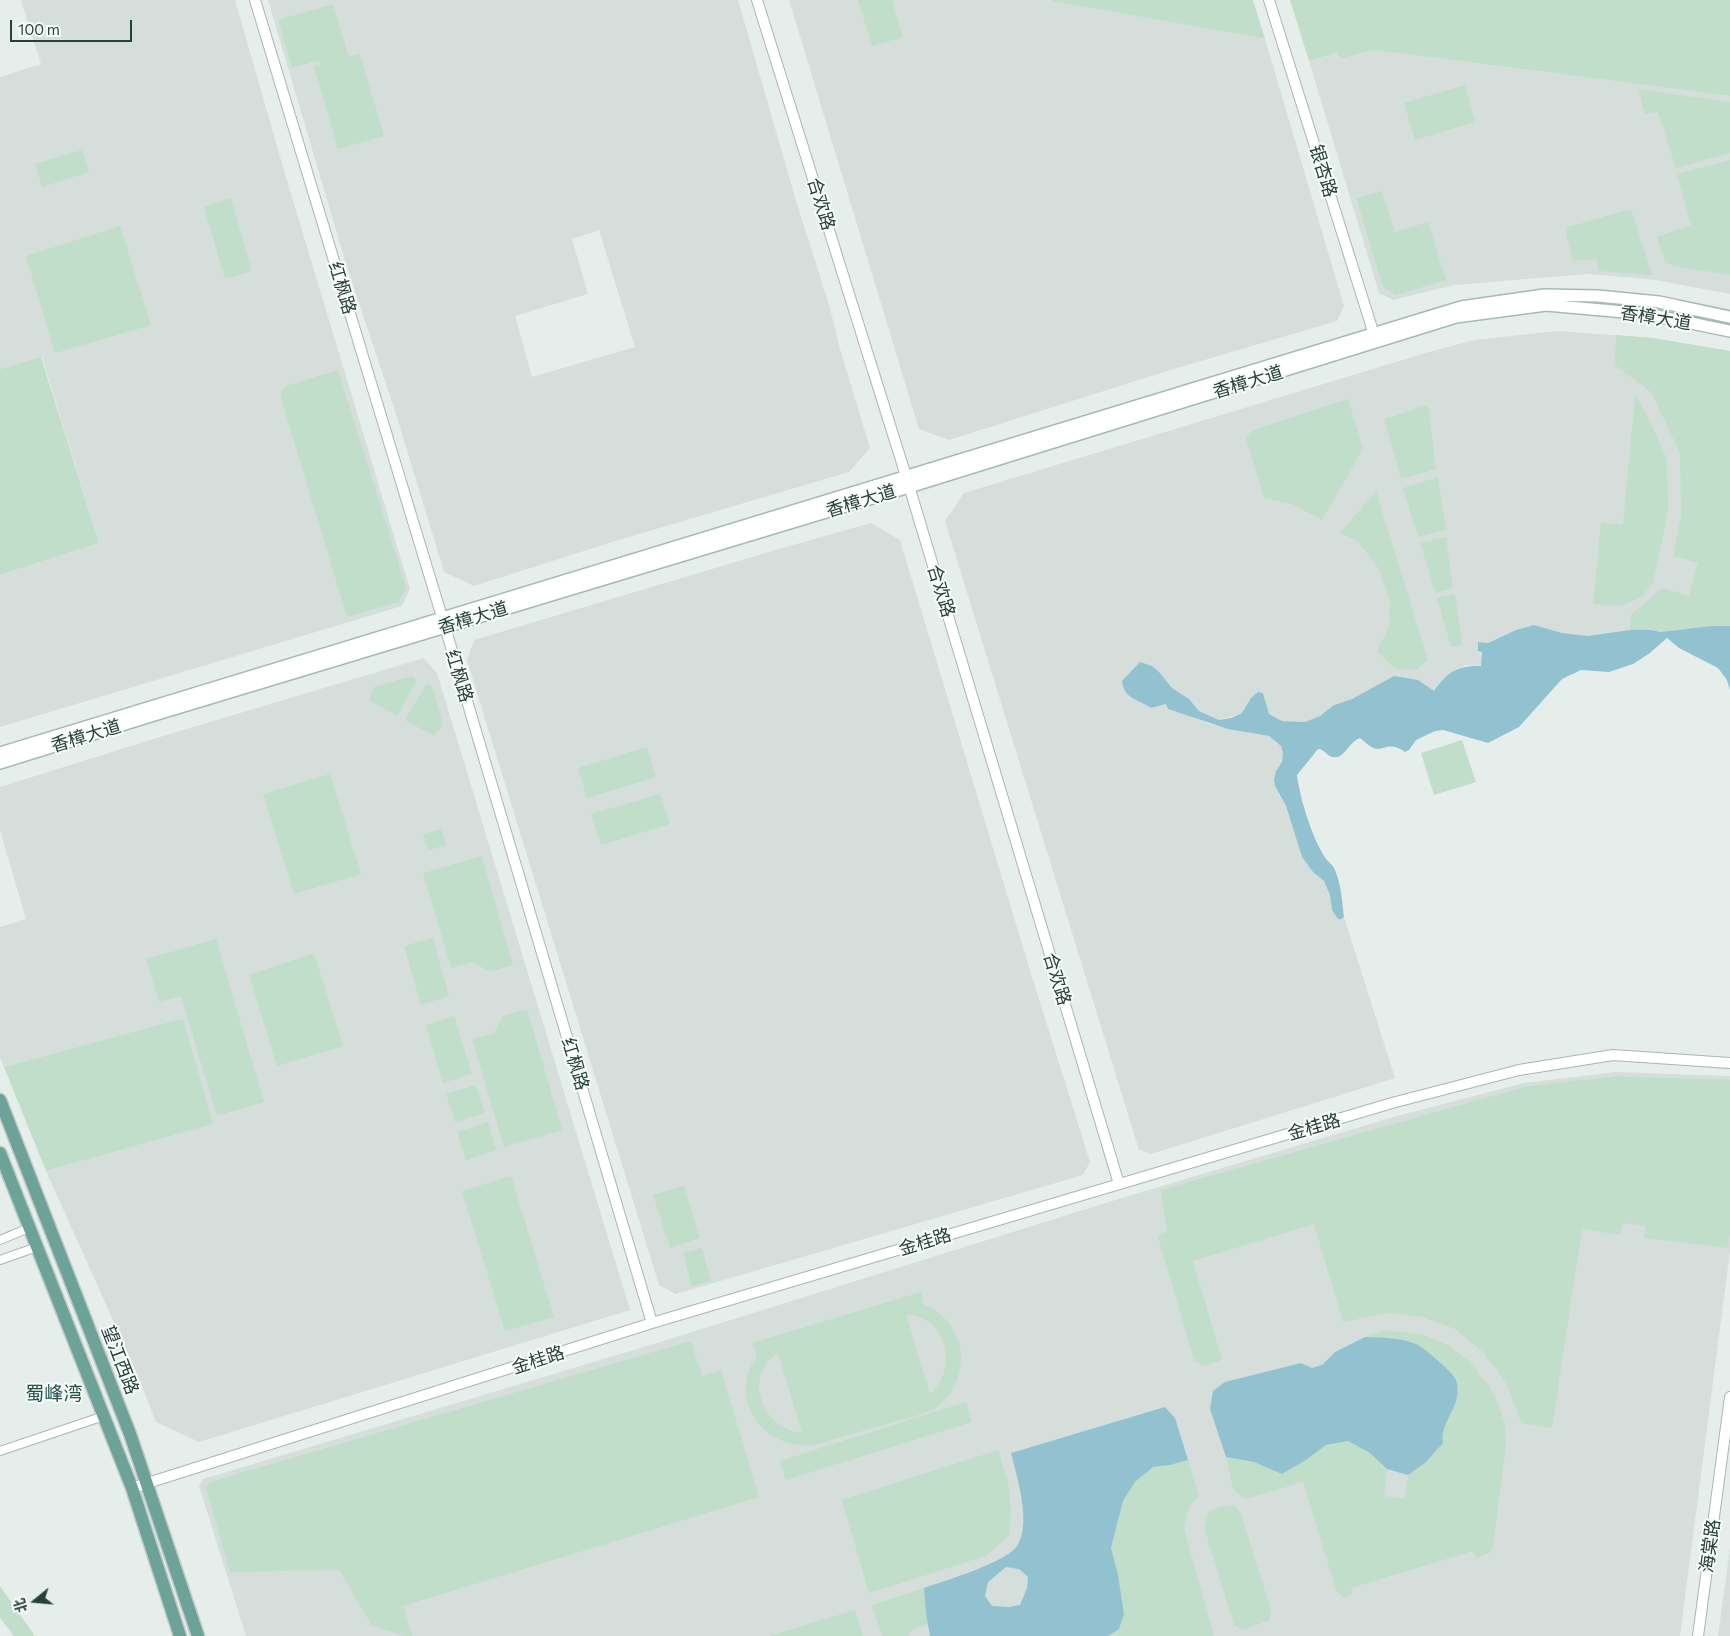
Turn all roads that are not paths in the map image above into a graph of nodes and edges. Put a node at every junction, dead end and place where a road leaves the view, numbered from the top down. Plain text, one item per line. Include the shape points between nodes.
1 (255, 0) edge
2 (757, 0) edge
3 (1269, 0) edge
4 (1730, 317) edge
5 (1730, 331) edge
6 (1375, 337) junction
7 (908, 481) junction
8 (443, 622) junction
9 (0, 753) edge
10 (0, 763) edge
11 (1730, 1063) edge
12 (0, 1100) edge
13 (0, 1153) edge
14 (1119, 1184) junction
15 (30, 1228) junction
16 (0, 1240) edge
17 (37, 1247) junction
18 (0, 1260) edge
19 (652, 1323) junction
20 (1730, 1397) edge
21 (104, 1416) junction
22 (0, 1451) edge
23 (147, 1484) junction
24 (132, 1488) junction
25 (180, 1636) edge
26 (198, 1636) edge
27 (1698, 1636) edge

1 - 8 street, 红枫路
2 - 7 street, 合欢路
3 - 6 street, 银杏路
4 - 6 main road, 香樟大道 via 1659,302 1544,295 1461,307
5 - 6 main road, 香樟大道 via 1647,314 1546,305 1456,317
6 - 7 main road, 香樟大道
7 - 8 main road, 香樟大道
7 - 14 street, 合欢路
8 - 9 main road, 香樟大道
8 - 10 main road, 香樟大道
8 - 19 street, 红枫路
11 - 14 street, 金桂路 via 1613,1055 1519,1070 1392,1103
12 - 23 main road, 望江西路
13 - 15 main road, 望江西路
14 - 19 street, 金桂路
15 - 16 street
15 - 17 main road, 望江西路
17 - 18 street
17 - 21 main road, 望江西路
19 - 23 street, 金桂路
20 - 27 street, 海棠路
21 - 22 street
21 - 24 main road, 望江西路
23 - 24 street, 金桂路
23 - 26 main road, 望江西路
24 - 25 main road, 望江西路

